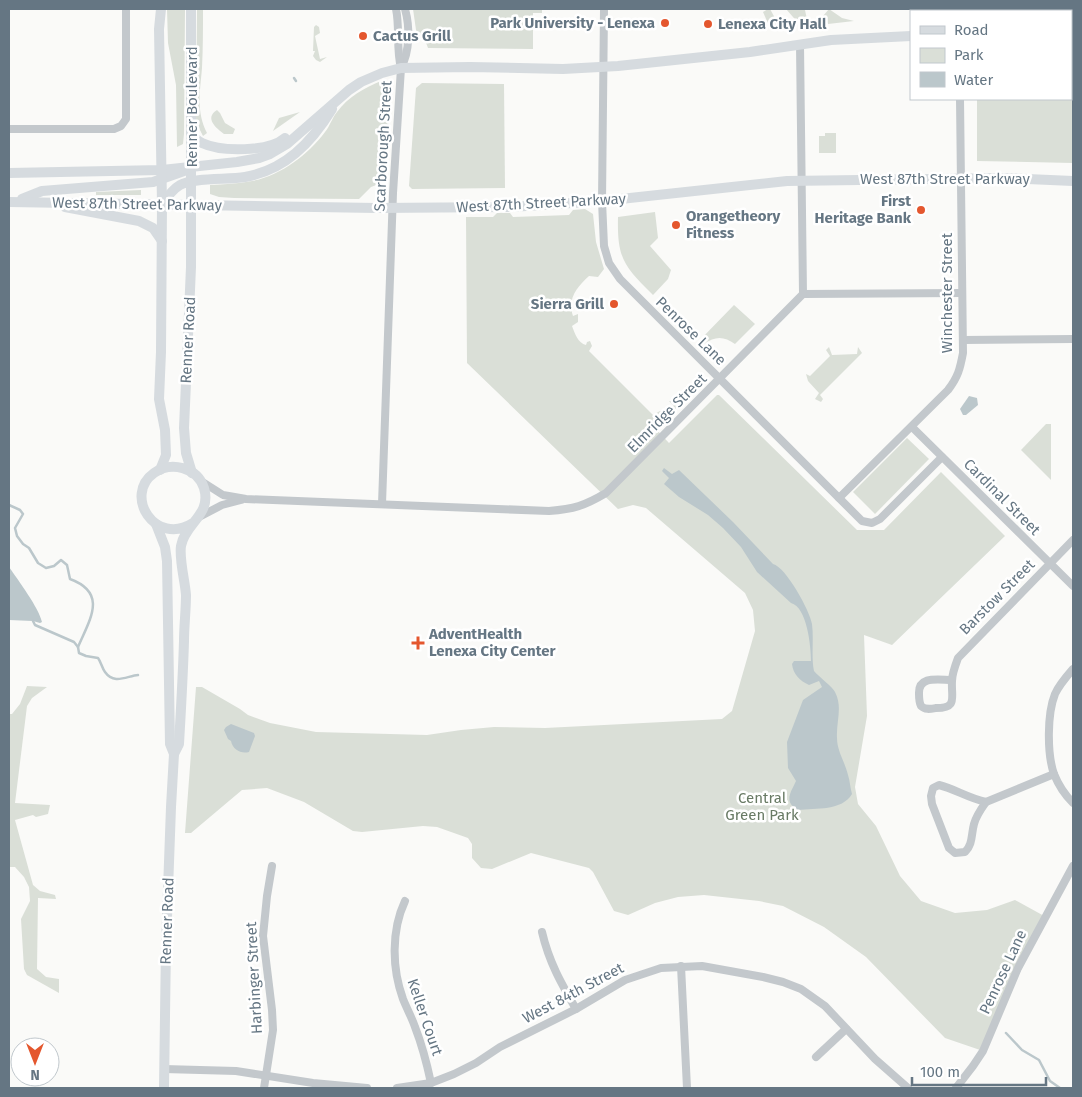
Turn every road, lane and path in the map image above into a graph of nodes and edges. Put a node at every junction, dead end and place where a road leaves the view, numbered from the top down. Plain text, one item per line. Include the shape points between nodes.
1 (126, 9) edge
2 (161, 9) edge
3 (191, 9) edge
4 (396, 9) edge
5 (405, 9) edge
6 (604, 9) edge
7 (910, 36) edge
8 (800, 45) junction
9 (604, 67) junction
10 (402, 68) junction
11 (337, 100) junction
12 (960, 100) edge
13 (327, 108) junction
14 (9, 129) edge
15 (191, 133) junction
16 (192, 168) junction
17 (9, 173) edge
18 (162, 175) junction
19 (960, 178) junction
20 (802, 181) junction
21 (1073, 181) edge
22 (192, 182) junction
23 (602, 201) junction
24 (12, 202) edge
25 (35, 202) junction
26 (162, 204) junction
27 (192, 205) junction
28 (393, 208) junction
29 (162, 242) junction
30 (962, 293) junction
31 (803, 294) junction
32 (1073, 339) edge
33 (962, 340) junction
34 (720, 378) junction
35 (912, 427) junction
36 (942, 456) junction
37 (160, 470) junction
38 (192, 473) junction
39 (200, 481) junction
40 (839, 498) junction
41 (246, 499) junction
42 (382, 504) junction
43 (196, 520) junction
44 (156, 524) junction
45 (1073, 540) edge
46 (1050, 564) junction
47 (1073, 586) edge
48 (1073, 670) edge
49 (952, 680) junction
50 (174, 754) junction
51 (1054, 774) junction
52 (986, 802) junction
53 (1073, 803) edge
54 (272, 866) dead end
55 (1073, 866) edge
56 (405, 901) dead end
57 (542, 932) dead end
58 (681, 966) junction
59 (576, 1010) junction
60 (846, 1029) junction
61 (816, 1057) dead end
62 (164, 1069) junction
63 (266, 1075) junction
64 (431, 1083) junction
65 (164, 1088) edge
66 (264, 1088) edge
67 (367, 1088) edge
68 (397, 1088) edge
69 (687, 1088) edge
70 (908, 1088) edge
71 (956, 1088) edge

1 - 14 street via 126,119 121,126 114,129
2 - 18 main road, Renner Boulevard
3 - 15 main road, Renner Boulevard
4 - 10 street, Scarborough Street
5 - 10 street, Scarborough Street via 407,53
6 - 9 street, Penrose Lane
7 - 8 main road, West 87th Street Parkway
8 - 9 main road, West 87th Street Parkway
8 - 20 street
9 - 10 main road, West 87th Street Parkway
9 - 23 street, Penrose Lane
10 - 11 main road, West 87th Street Parkway via 361,82
10 - 28 street, Scarborough Street
11 - 13 main road, West 87th Street Parkway
11 - 22 main road via 307,144 284,162 245,177
12 - 19 street, Winchester Street
13 - 15 main road via 282,141 258,148 209,146
13 - 16 main road, West 87th Street Parkway via 299,135 270,154 248,161
15 - 16 main road, Renner Boulevard
16 - 18 main road, West 87th Street Parkway
16 - 22 main road, Renner Boulevard
17 - 18 main road, West 87th Street Parkway
18 - 24 main road via 142,183 42,191
18 - 26 main road, Renner Boulevard
19 - 20 main road, West 87th Street Parkway
19 - 21 main road, West 87th Street Parkway
19 - 30 street, Winchester Street
20 - 23 main road, West 87th Street Parkway
20 - 31 street
22 - 26 main road via 181,184
22 - 27 main road, Renner Boulevard
23 - 28 main road, West 87th Street Parkway via 511,207
23 - 34 street, Penrose Lane via 604,246 613,270 633,294
24 - 25 main road, West 87th Street Parkway
25 - 26 main road, West 87th Street Parkway
25 - 29 main road via 140,221 153,228
26 - 27 main road, West 87th Street Parkway
26 - 29 main road, Renner Road
27 - 28 main road, West 87th Street Parkway
27 - 38 main road, Renner Road via 184,428
28 - 42 street, Scarborough Street
29 - 37 main road, Renner Road via 159,399 166,455
30 - 31 street
30 - 33 street, Winchester Street
31 - 34 street, Elmridge Street
32 - 33 street
33 - 35 street, Winchester Street via 963,353 957,378
34 - 40 street, Penrose Lane
34 - 42 street, Elmridge Street via 606,493 585,505 549,511
35 - 36 street, Cardinal Street
35 - 40 street, Winchester Street
36 - 40 street, Penrose Lane via 877,521 867,523 862,520
36 - 46 street, Cardinal Street
37 - 38 main road via 175,466
37 - 44 main road, Renner Road via 144,484 142,496 144,509
38 - 39 main road
39 - 41 street via 223,495
39 - 43 main road, Renner Road via 205,499
41 - 42 street, Elmridge Street
41 - 43 street via 222,505
43 - 44 main road via 184,529 172,530
43 - 50 main road, Renner Road via 181,546 186,595 180,744
44 - 50 main road, Renner Road via 167,561 170,744
45 - 46 street, Barstow Street
46 - 47 street, Cardinal Street
46 - 49 street, Barstow Street via 958,658
48 - 51 street via 1060,684 1050,708 1050,750
49 - 49 street, Barstow Street via 925,680 920,684 921,706 924,709 950,706
50 - 62 main road, Renner Road
51 - 52 street
51 - 53 street
52 - 52 street via 939,785 933,788 932,804 955,853 965,852 969,847 979,811
54 - 63 street, Harbinger Street via 263,936 273,1030
55 - 71 street, Penrose Lane via 1018,968 983,1051
56 - 64 street, Keller Court via 397,928 395,965
57 - 59 street via 554,971
58 - 59 street, West 84th Street via 662,968 625,980
58 - 60 street, West 84th Street via 702,966 783,982 801,989 825,1006
58 - 69 street
59 - 64 street, West 84th Street
60 - 61 street
60 - 70 street, West 84th Street
62 - 63 street via 207,1069
62 - 65 main road, Renner Road
63 - 66 street, Harbinger Street
63 - 67 street
64 - 68 street, West 84th Street

